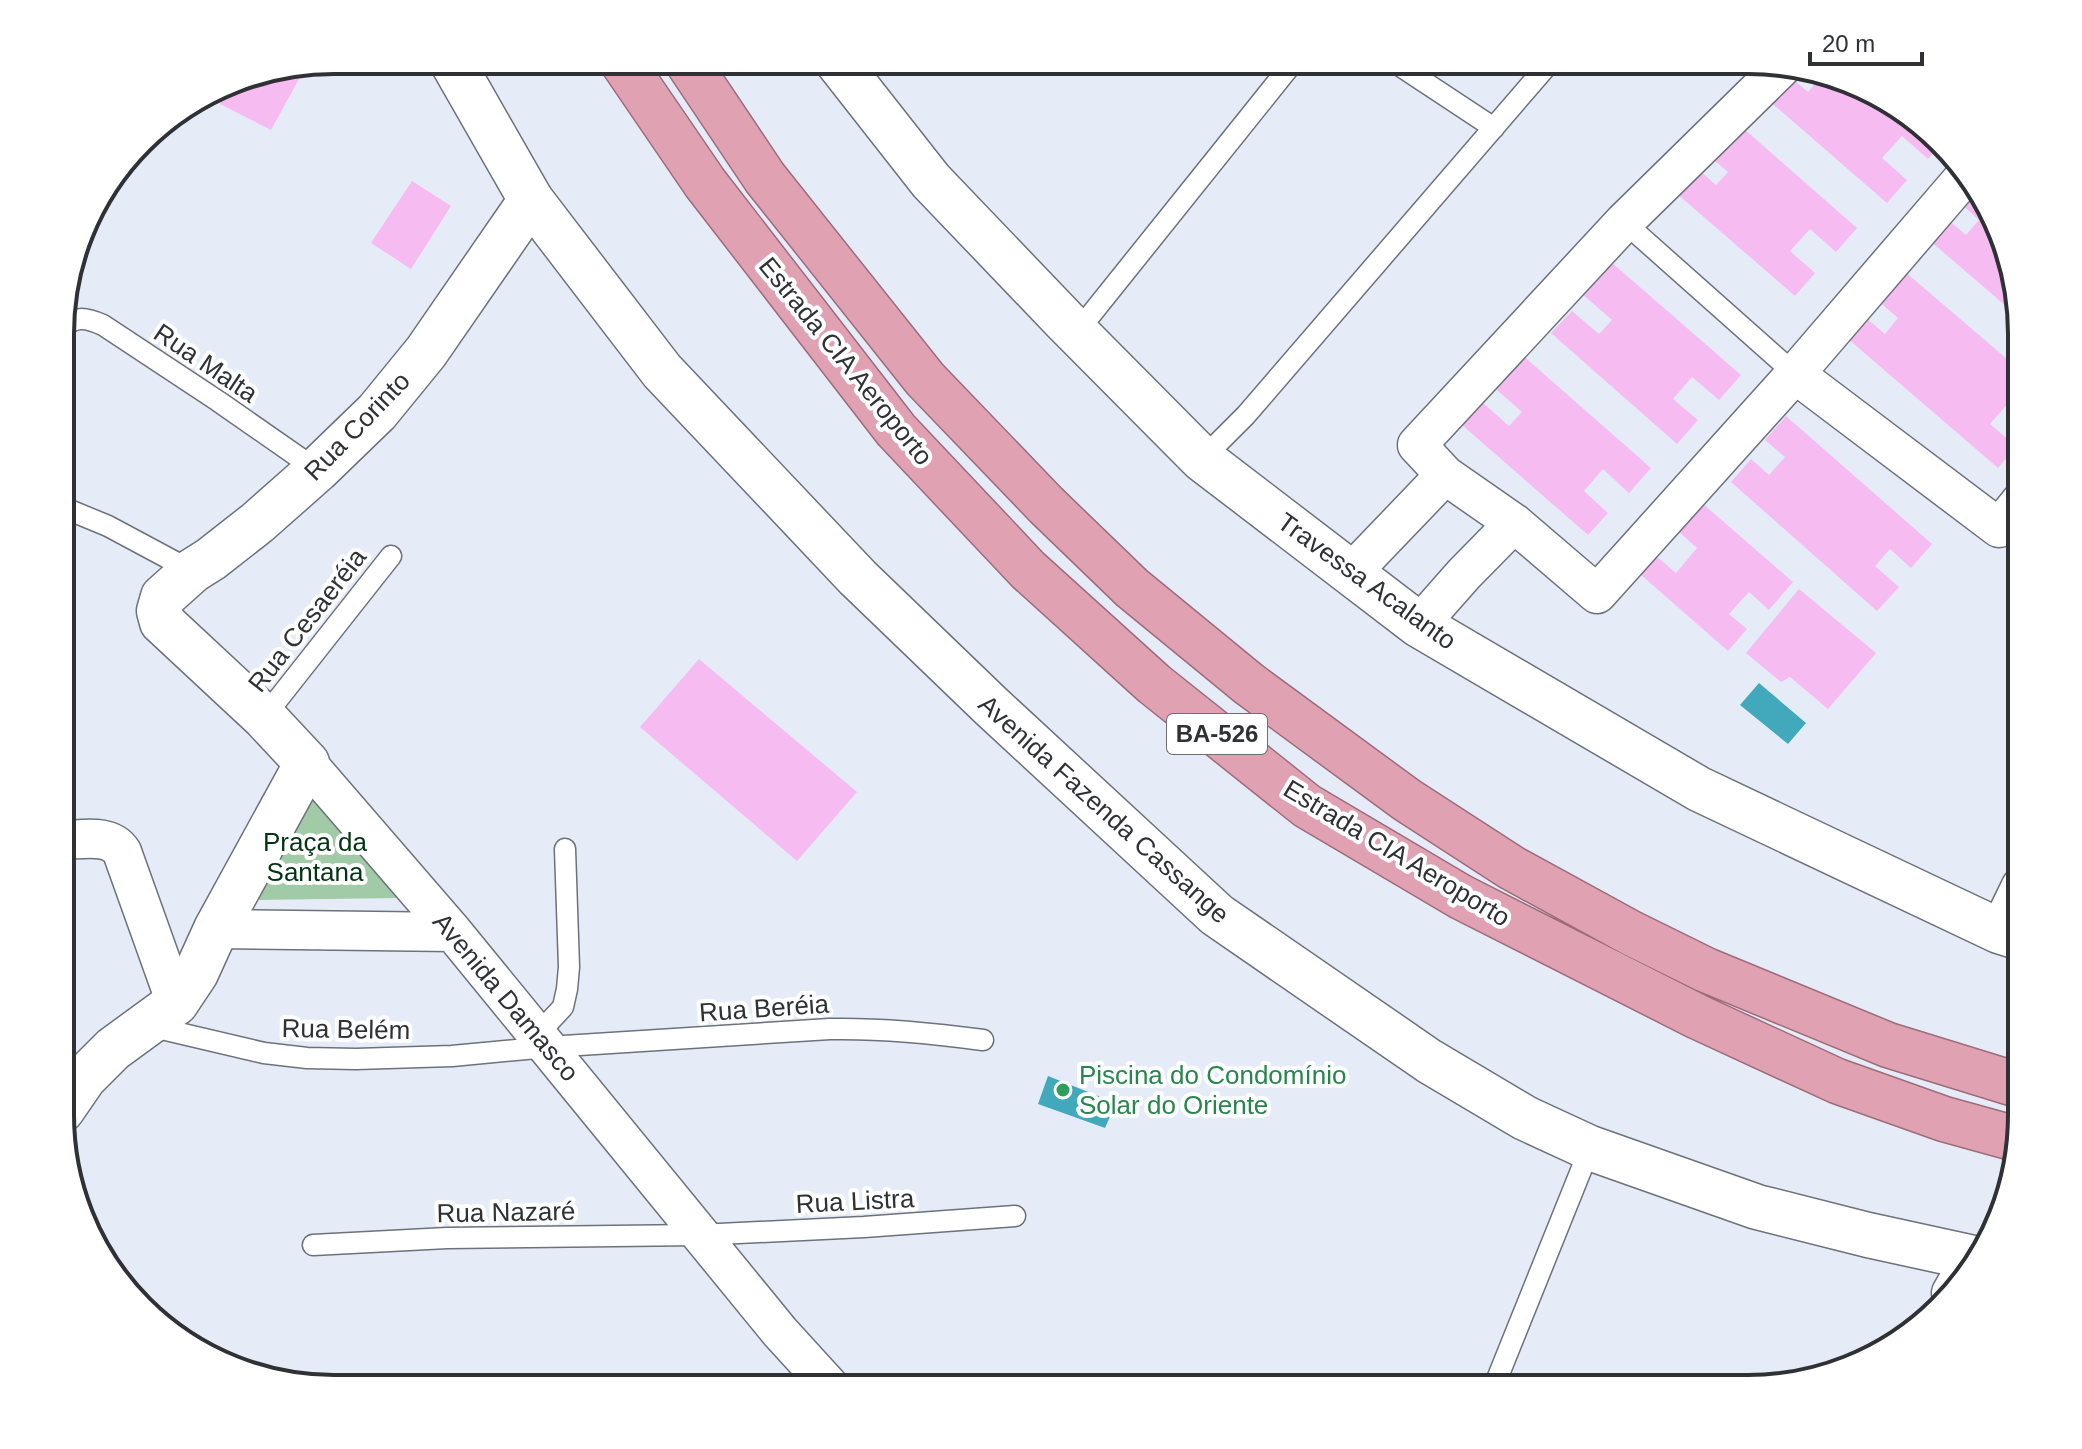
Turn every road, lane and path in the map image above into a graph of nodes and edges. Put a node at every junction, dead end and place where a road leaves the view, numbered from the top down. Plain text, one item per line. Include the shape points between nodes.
1 (460, 75) edge
2 (631, 75) edge
3 (696, 75) edge
4 (848, 75) edge
5 (1283, 75) edge
6 (1414, 75) edge
7 (1539, 75) edge
8 (1773, 76) edge
9 (1494, 128) junction
10 (1959, 183) edge
11 (531, 200) junction
12 (1624, 222) junction
13 (75, 319) edge
14 (1077, 332) junction
15 (1795, 374) junction
16 (1202, 459) junction
17 (317, 470) junction
18 (1445, 475) junction
19 (74, 512) edge
20 (2007, 518) edge
21 (1514, 523) junction
22 (391, 556) dead end
23 (192, 571) junction
24 (1351, 573) junction
25 (162, 622) joint
26 (1419, 625) junction
27 (264, 717) junction
28 (307, 763) junction
29 (75, 840) edge
30 (565, 849) dead end
31 (216, 929) junction
32 (453, 932) junction
33 (2007, 933) edge
34 (160, 1014) junction
35 (543, 1040) junction
36 (983, 1040) dead end
37 (2007, 1082) edge
38 (75, 1091) edge
39 (2006, 1136) edge
40 (1590, 1148) junction
41 (1015, 1216) dead end
42 (699, 1235) junction
43 (313, 1245) dead end
44 (1958, 1267) edge
45 (818, 1374) edge
46 (1499, 1375) edge

1 - 11 main road, Avenida Fazenda Cassange
2 - 39 highway, Estrada CIA Aeroporto / BA-526 via 705,183 896,430 1028,570 1154,684 1307,806 1461,897 1698,1017 1837,1081
3 - 37 highway, Estrada CIA Aeroporto / BA-526 via 765,178 925,379 1132,588 1249,684 1407,800 1512,868 1631,933 1888,1045
4 - 14 main road, Travessa Acalanto via 931,181
5 - 14 lane
6 - 9 lane
7 - 9 lane
8 - 12 street
9 - 16 lane
10 - 15 street
11 - 17 main road, Rua Corinto via 426,352 377,412
11 - 40 main road, Avenida Fazenda Cassange via 662,371 836,556 1217,915 1429,1061 1525,1118
12 - 15 lane
12 - 18 street via 1417,445
13 - 17 lane, Rua Malta via 103,325
14 - 16 main road, Travessa Acalanto
15 - 20 street via 1999,528
15 - 21 street via 1597,594
16 - 24 main road, Travessa Acalanto
17 - 23 main road, Rua Corinto
18 - 21 street
18 - 24 street
19 - 23 lane
21 - 26 street
22 - 27 lane, Rua Cesaeréia
23 - 25 main road, Rua Corinto via 163,597
24 - 26 main road, Travessa Acalanto
25 - 27 main road, Avenida Damasco
26 - 33 main road, Travessa Acalanto via 1699,789
27 - 28 main road, Avenida Damasco
28 - 31 main road
28 - 32 street, Avenida Damasco
29 - 34 street via 109,840 122,852
30 - 35 lane via 567,989 563,1007
31 - 32 street
31 - 34 main road via 196,973
32 - 35 street, Avenida Damasco
34 - 35 lane, Rua Belém via 264,1053 307,1058 452,1056
34 - 38 main road via 113,1049
35 - 36 lane, Rua Beréia via 845,1029
35 - 42 street, Avenida Damasco
40 - 44 main road, Avenida Fazenda Cassange via 1757,1207 1868,1235
40 - 46 lane
41 - 42 lane, Rua Listra
42 - 43 lane, Rua Nazaré
42 - 45 street, Avenida Damasco

